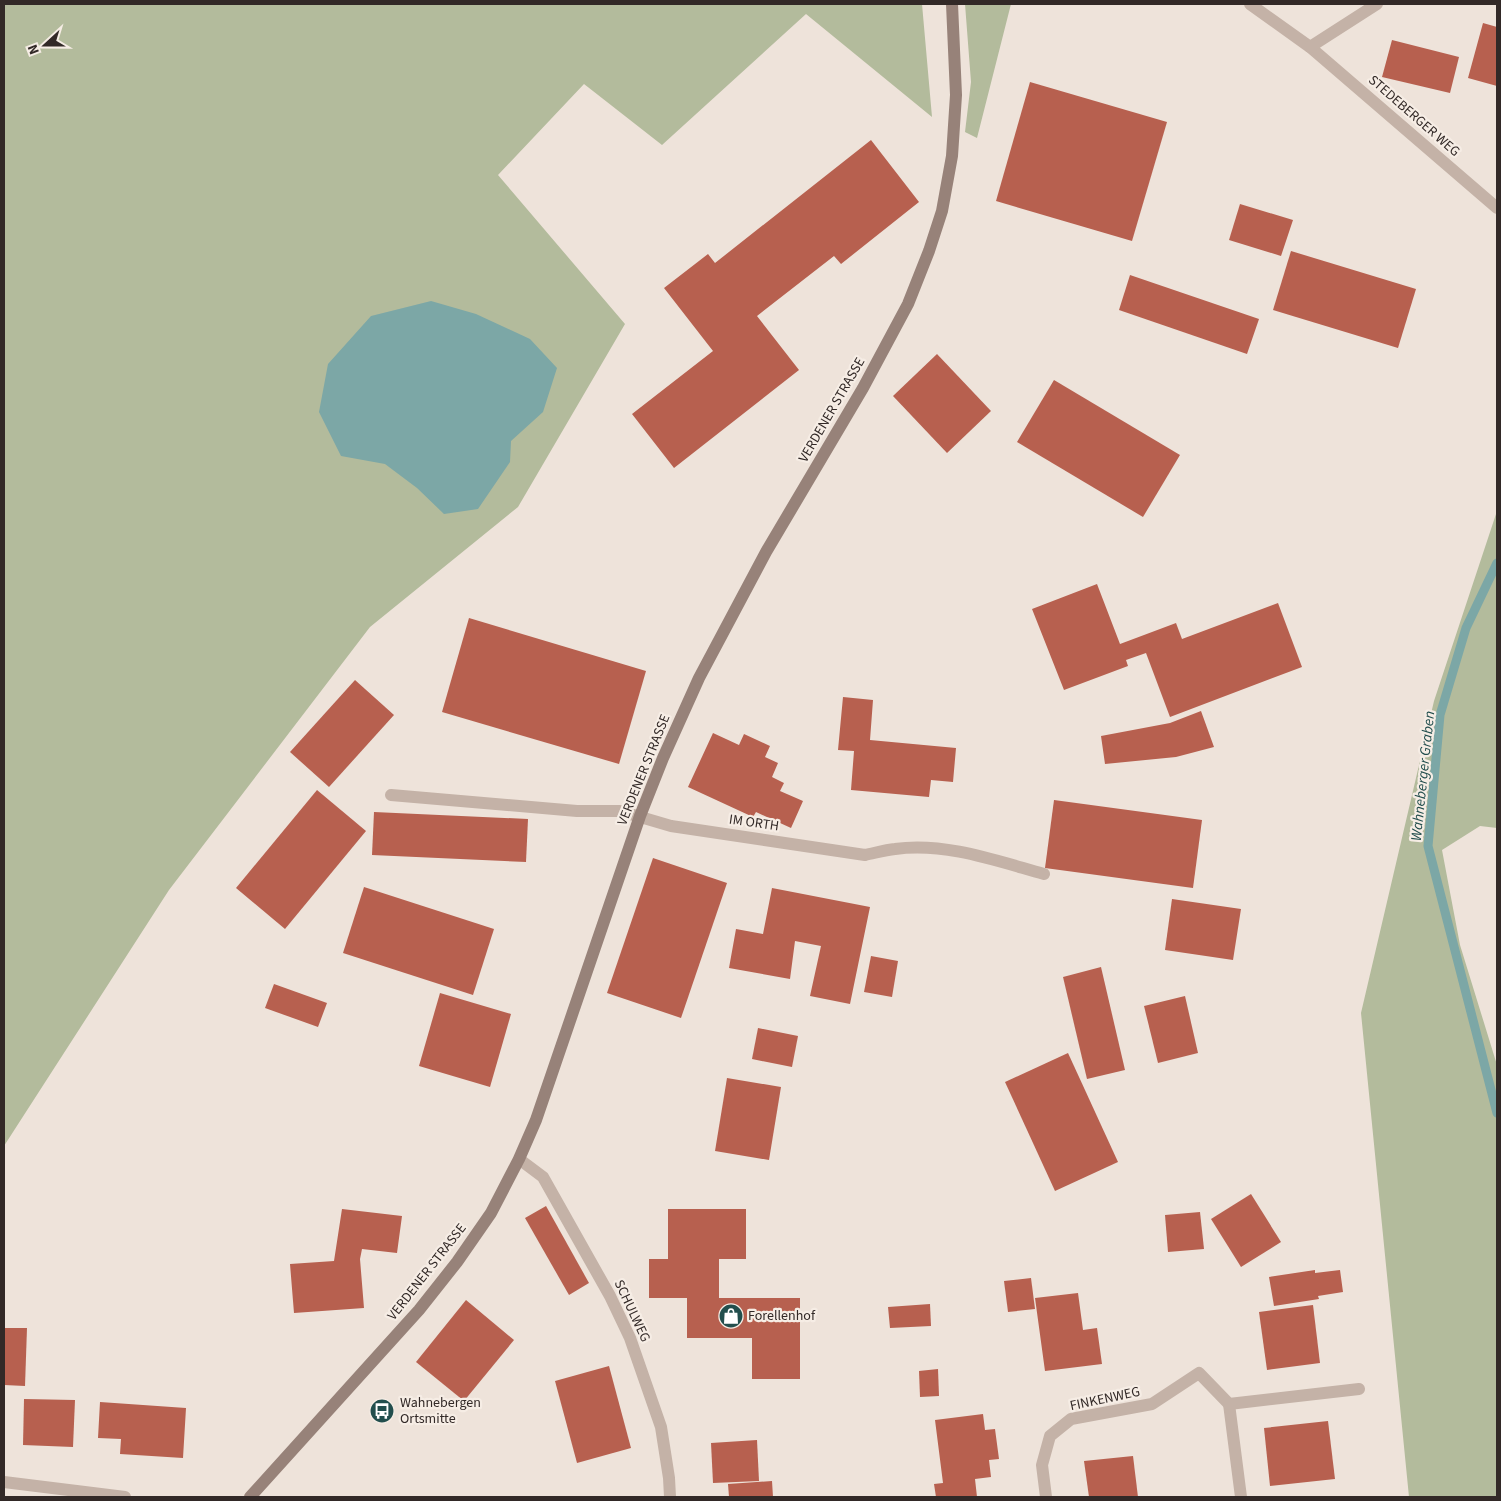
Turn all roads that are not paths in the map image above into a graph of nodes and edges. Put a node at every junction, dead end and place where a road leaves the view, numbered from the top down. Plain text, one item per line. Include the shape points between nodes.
1 (952, 4) edge
2 (1250, 4) edge
3 (1377, 4) edge
4 (1310, 47) junction
5 (1497, 208) edge
6 (391, 795) dead end
7 (640, 816) junction
8 (1044, 874) dead end
9 (520, 1159) junction
10 (1359, 1389) dead end
11 (1229, 1404) junction
12 (4, 1482) edge
13 (124, 1497) edge
14 (250, 1497) edge
15 (670, 1497) edge
16 (1046, 1497) edge
17 (1242, 1497) edge

1 - 7 street, VERDENER STRASSE via 956,95 952,156 942,212 929,251 908,304 863,388 766,552 699,678 662,758
2 - 4 street, STEDEBERGER WEG
3 - 4 street
4 - 5 street, STEDEBERGER WEG
6 - 7 street, IM ORTH via 577,811 620,811
7 - 8 street, IM ORTH via 672,826 865,855 896,848 946,850
7 - 9 street, VERDENER STRASSE
9 - 14 street, VERDENER STRASSE via 458,1262 425,1304
9 - 15 street, SCHULWEG via 543,1177 630,1338 661,1427
10 - 11 street
11 - 16 street, FINKENWEG via 1199,1373 1152,1404 1071,1419 1050,1436 1042,1465
11 - 17 street
12 - 13 street

